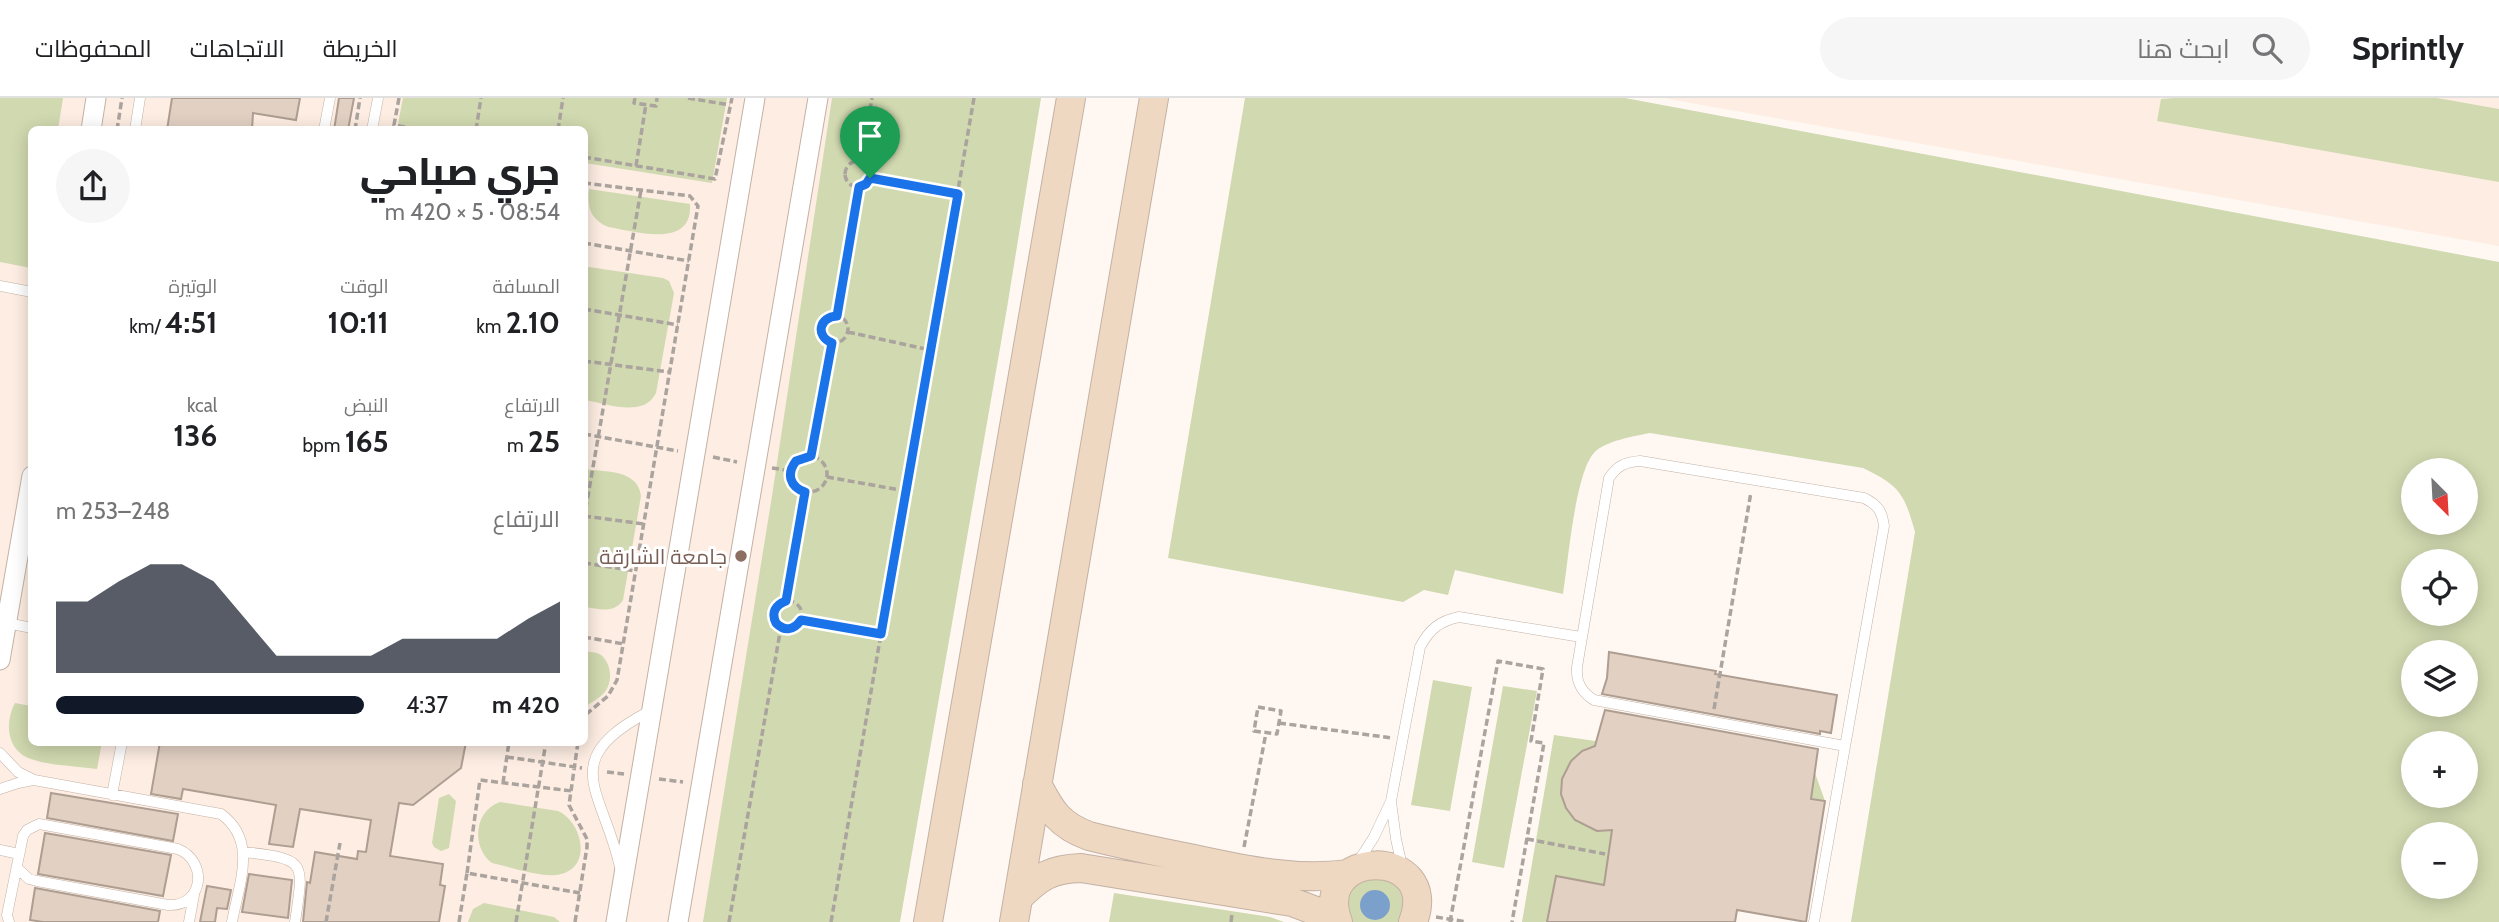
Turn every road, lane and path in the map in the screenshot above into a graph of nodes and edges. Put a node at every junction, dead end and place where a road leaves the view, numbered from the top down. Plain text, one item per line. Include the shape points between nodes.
1 (96, 98) edge
2 (122, 98) edge
3 (140, 98) edge
4 (330, 98) edge
5 (360, 98) edge
6 (378, 98) edge
7 (399, 98) edge
8 (481, 98) edge
9 (563, 98) edge
10 (635, 98) edge
11 (657, 98) edge
12 (688, 98) edge
13 (732, 98) edge
14 (755, 98) edge
15 (803, 98) edge
16 (872, 98) edge
17 (974, 98) edge
18 (1071, 98) edge
19 (1154, 98) edge
20 (646, 104) junction
21 (730, 105) junction
22 (817, 106) edge
23 (92, 126) edge
24 (118, 126) edge
25 (136, 126) edge
26 (325, 126) edge
27 (356, 126) edge
28 (373, 126) edge
29 (400, 126) edge
30 (477, 126) edge
31 (559, 126) edge
32 (588, 158) edge
33 (861, 162) junction
34 (636, 166) junction
35 (870, 178) junction
36 (588, 184) edge
37 (859, 187) junction
38 (641, 190) junction
39 (958, 194) junction
40 (588, 244) edge
41 (630, 251) junction
42 (689, 261) junction
43 (0, 286) edge
44 (28, 291) edge
45 (588, 310) edge
46 (619, 315) junction
47 (837, 316) junction
48 (678, 325) junction
49 (848, 332) junction
50 (832, 343) junction
51 (930, 349) junction
52 (588, 362) edge
53 (611, 365) junction
54 (669, 372) junction
55 (811, 456) junction
56 (827, 478) junction
57 (1753, 480) junction
58 (906, 491) junction
59 (805, 492) junction
60 (588, 499) edge
61 (28, 513) edge
62 (588, 517) edge
63 (644, 524) junction
64 (24, 562) edge
65 (588, 564) edge
66 (636, 571) junction
67 (786, 601) junction
68 (801, 620) junction
69 (7, 623) junction
70 (28, 627) edge
71 (781, 627) junction
72 (881, 634) junction
73 (1581, 637) junction
74 (588, 639) edge
75 (624, 644) junction
76 (0, 660) edge
77 (650, 711) junction
78 (588, 713) edge
79 (1712, 722) junction
80 (1279, 723) junction
81 (1266, 733) junction
82 (1403, 739) junction
83 (121, 746) edge
84 (508, 746) edge
85 (546, 746) edge
86 (578, 746) edge
87 (1845, 746) junction
88 (0, 752) edge
89 (34, 780) junction
90 (503, 783) junction
91 (1037, 784) junction
92 (539, 788) junction
93 (0, 789) edge
94 (572, 791) junction
95 (112, 795) junction
96 (1391, 801) junction
97 (1527, 839) junction
98 (340, 843) dead end
99 (0, 850) edge
100 (244, 852) junction
101 (19, 854) junction
102 (1605, 854) dead end
103 (1160, 866) junction
104 (17, 868) junction
105 (1350, 872) junction
106 (467, 873) junction
107 (1405, 876) junction
108 (1238, 881) junction
109 (623, 882) junction
110 (522, 884) junction
111 (580, 893) junction
112 (194, 894) junction
113 (1016, 910) edge
114 (1415, 918) edge
115 (1450, 921) edge
116 (9, 922) edge
117 (189, 922) edge
118 (232, 922) edge
119 (295, 922) edge
120 (326, 922) edge
121 (459, 922) edge
122 (516, 922) edge
123 (575, 922) edge
124 (615, 922) edge
125 (678, 922) edge
126 (729, 922) edge
127 (831, 922) edge
128 (928, 922) edge
129 (1231, 922) edge
130 (1336, 922) edge
131 (1467, 922) edge
132 (1512, 922) edge
133 (1814, 922) edge

1 - 23 street
2 - 24 path
3 - 25 lane
4 - 26 lane
5 - 27 path
6 - 28 lane
7 - 29 path via 394,125
8 - 30 path
9 - 31 path
10 - 20 path via 634,103
11 - 20 path via 656,106
12 - 21 path
13 - 21 path
14 - 77 street
15 - 22 street
16 - 33 path
17 - 39 path
18 - 128 street
19 - 91 street
20 - 34 path
21 - 34 path via 715,179
22 - 125 street
32 - 34 path
33 - 35 path via 870,170
33 - 37 path via 849,166 845,173 848,182
35 - 37 path
35 - 39 path
36 - 38 path
37 - 47 path
38 - 41 path
38 - 42 path via 694,199 698,210
39 - 51 path
40 - 41 path
41 - 42 path
41 - 46 path
42 - 48 path
43 - 44 lane
45 - 46 path
46 - 48 path
46 - 53 path
47 - 49 path via 846,322
47 - 50 path via 821,327 825,340
48 - 54 path
49 - 50 path via 842,341
49 - 51 path
50 - 55 path
51 - 58 path
52 - 53 path
53 - 54 path
53 - 60 path
54 - 63 path
55 - 56 path via 821,461
55 - 59 path via 796,461 790,471 795,487
56 - 58 path
56 - 59 path via 821,488
57 - 73 lane via 1640,461 1614,471 1609,478
57 - 79 path
57 - 87 lane via 1864,498 1882,514 1884,526
58 - 72 path
59 - 67 path
61 - 64 street
62 - 63 path
63 - 66 path
64 - 69 street
65 - 66 path
66 - 75 path
67 - 68 path via 799,607
67 - 71 path via 774,612
68 - 71 path via 792,629
68 - 72 path
69 - 70 lane
69 - 76 street
71 - 126 path
72 - 127 path
73 - 79 lane via 1576,677 1586,695
73 - 82 lane via 1459,617 1440,623 1420,647
74 - 75 path
75 - 78 path via 617,680 608,696
77 - 109 street
77 - 109 lane via 610,738 592,769 594,791 611,832
79 - 87 lane
80 - 81 path via 1277,734
80 - 81 path via 1281,711 1258,707 1254,730
80 - 82 path
81 - 108 path
82 - 96 lane
83 - 95 lane
84 - 90 path
85 - 92 path
86 - 94 path
87 - 133 lane
88 - 89 lane via 18,772
89 - 93 lane
89 - 95 lane
90 - 92 path
90 - 106 path via 480,780
91 - 103 street via 1058,819 1074,831
91 - 113 street
92 - 94 path
92 - 110 path
94 - 111 path via 569,805 587,838
95 - 100 lane via 221,814 238,830
96 - 105 lane
96 - 107 lane
97 - 102 path
97 - 115 path via 1544,743 1531,741 1544,669 1498,661
97 - 132 path
98 - 120 path
99 - 101 lane
100 - 118 lane
100 - 119 lane via 283,856 299,870
101 - 104 lane
101 - 112 lane via 27,830 39,824 178,849 194,859 198,868
103 - 108 street
103 - 113 street via 1062,869 1046,874
104 - 112 lane via 29,879 168,905 183,904
104 - 116 lane
105 - 107 street via 1386,865
105 - 108 street
105 - 130 street via 1335,899
106 - 110 path
106 - 121 path
107 - 114 street via 1417,900
108 - 129 path
108 - 130 street
109 - 124 street
110 - 111 path
110 - 122 path
111 - 123 path
112 - 117 lane
114 - 115 path
115 - 131 path

